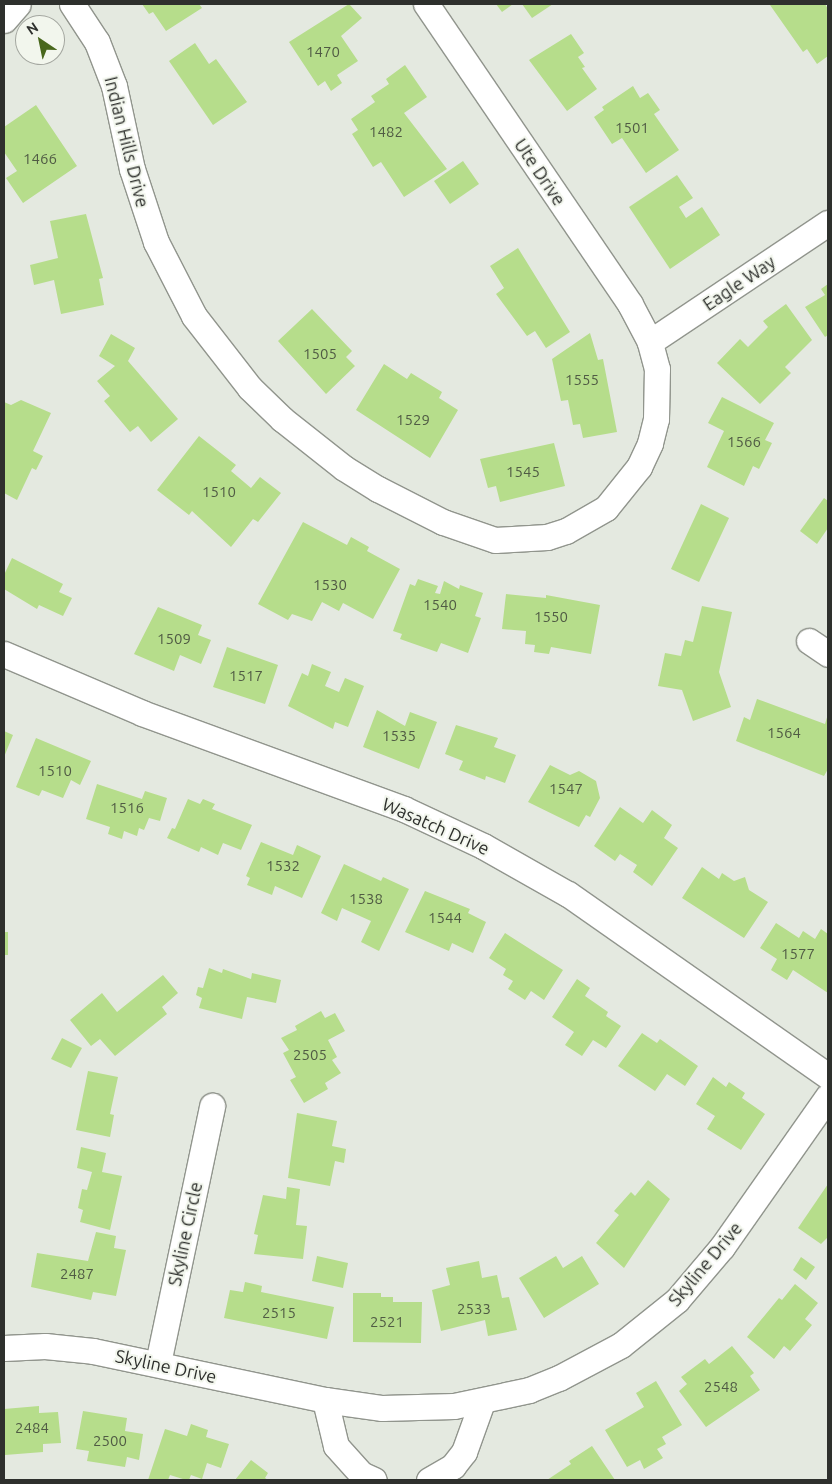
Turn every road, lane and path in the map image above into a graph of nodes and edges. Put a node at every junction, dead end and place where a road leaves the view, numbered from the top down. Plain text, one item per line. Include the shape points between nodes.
1 (18, 4) edge
2 (72, 4) edge
3 (426, 4) edge
4 (4, 20) edge
5 (828, 223) edge
6 (650, 342) junction
7 (4, 654) edge
8 (828, 1076) edge
9 (828, 1096) edge
10 (212, 1106) dead end
11 (4, 1348) edge
12 (158, 1363) junction
13 (325, 1400) junction
14 (482, 1402) junction
15 (374, 1480) edge
16 (429, 1480) edge

1 - 4 street
2 - 6 street, Indian Hills Drive via 88,24 106,63 143,207 174,280 194,316 250,388 282,419 312,444 378,489 461,531 496,540 547,537 584,522 606,508 625,488 650,444 659,394 658,369
3 - 6 street, Ute Drive via 630,304
5 - 6 street, Eagle Way
7 - 8 street, Wasatch Drive via 142,713 404,809 500,855 568,894
9 - 14 street, Skyline Drive via 722,1247 677,1300 593,1362 529,1390
10 - 12 street, Skyline Circle
11 - 12 street, Skyline Drive via 69,1348
12 - 13 street, Skyline Drive
13 - 14 street, Skyline Drive via 423,1409
13 - 15 street via 336,1446 361,1474
14 - 16 street via 464,1452 453,1466

